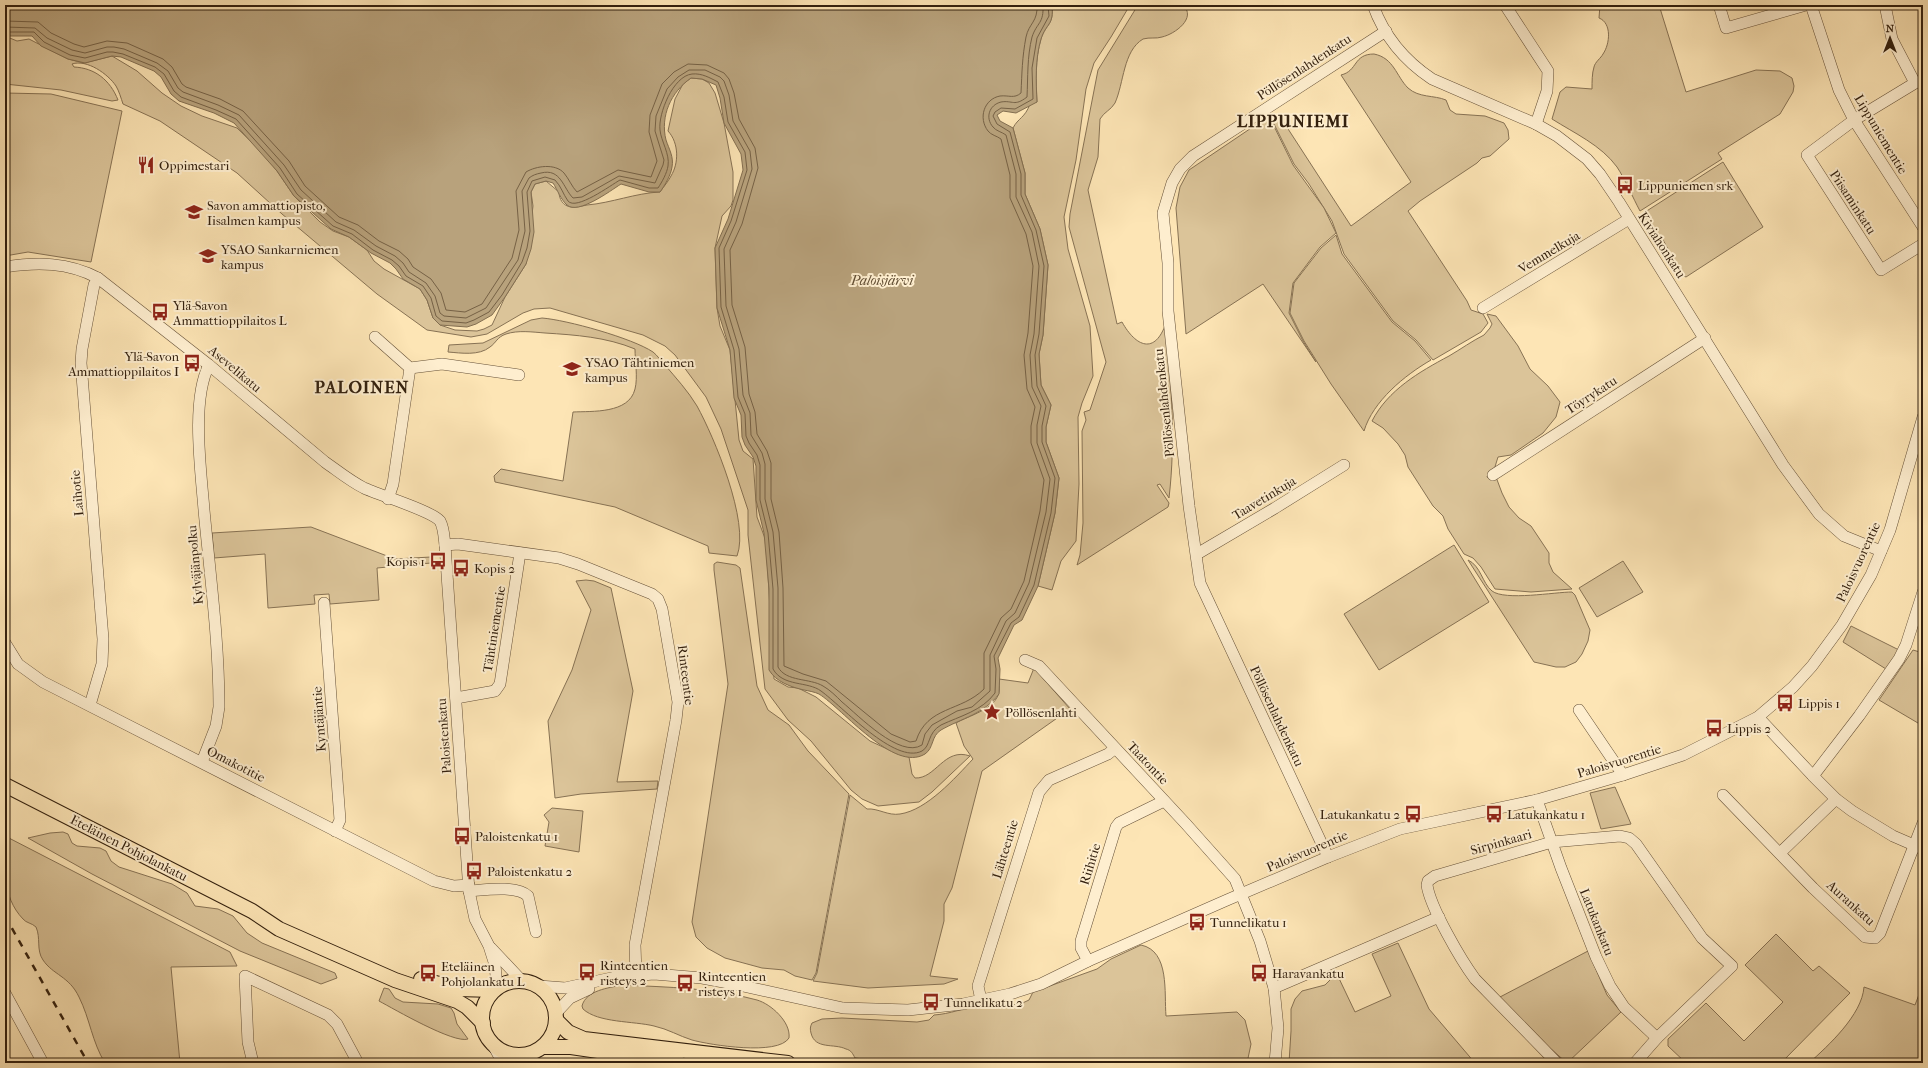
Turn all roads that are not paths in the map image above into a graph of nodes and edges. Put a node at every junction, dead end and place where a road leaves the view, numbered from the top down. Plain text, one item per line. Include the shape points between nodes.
1 (1373, 5) edge
2 (1505, 5) edge
3 (1719, 5) edge
4 (1806, 5) edge
5 (1811, 5) edge
6 (1885, 5) edge
7 (1386, 31) junction
8 (1854, 120) junction
9 (1536, 124) junction
10 (1629, 219) junction
11 (1923, 227) edge
12 (1923, 244) edge
13 (5, 267) edge
14 (98, 278) junction
15 (1483, 308) dead end
16 (374, 337) dead end
17 (1705, 338) junction
18 (209, 365) junction
19 (410, 368) junction
20 (519, 375) dead end
21 (1923, 417) edge
22 (1344, 465) dead end
23 (1493, 476) dead end
24 (388, 498) junction
25 (440, 521) joint
26 (445, 545) junction
27 (1880, 551) junction
28 (520, 553) junction
29 (1197, 554) junction
30 (1923, 592) edge
31 (324, 603) dead end
32 (5, 643) edge
33 (1025, 660) dead end
34 (456, 698) junction
35 (90, 705) junction
36 (1579, 710) dead end
37 (1758, 717) junction
38 (1114, 748) junction
39 (202, 762) junction
40 (1623, 775) junction
41 (1813, 776) junction
42 (5, 785) edge
43 (1722, 795) dead end
44 (1836, 799) junction
45 (1537, 800) junction
46 (1164, 801) junction
47 (1923, 823) edge
48 (335, 831) junction
49 (1552, 842) junction
50 (1919, 847) edge
51 (1780, 853) junction
52 (1328, 857) junction
53 (469, 888) junction
54 (1242, 894) junction
55 (252, 911) junction
56 (1439, 917) junction
57 (536, 932) dead end
58 (489, 946) junction
59 (1088, 961) junction
60 (636, 974) junction
61 (522, 981) junction
62 (597, 982) junction
63 (539, 986) junction
64 (1274, 988) junction
65 (496, 989) junction
66 (5, 993) edge
67 (981, 1000) junction
68 (556, 1017) junction
69 (483, 1023) junction
70 (1657, 1038) junction
71 (494, 1045) junction
72 (543, 1047) junction
73 (527, 1059) edge
74 (43, 1063) edge
75 (253, 1063) edge
76 (358, 1063) edge
77 (503, 1063) edge
78 (679, 1063) edge
79 (788, 1063) edge
80 (1275, 1063) edge
81 (1557, 1063) edge
82 (1635, 1063) edge

1 - 7 street, Kiviahonkatu
2 - 9 street via 1548,71 1547,91
3 - 4 street via 1726,28
5 - 8 street, Lippuniementie via 1839,90
6 - 8 street via 1892,39 1915,83
7 - 9 street, Kiviahonkatu via 1403,56 1432,79
7 - 29 street, Pöllösenlahdenkatu via 1193,156 1180,169 1172,183 1163,213 1168,263 1168,311 1189,506
8 - 11 street, Lippuniementie
8 - 12 street, Piisaminkatu via 1807,155 1881,270
9 - 10 street, Kiviahonkatu via 1587,159 1600,174
10 - 15 street, Vemmelkuja
10 - 17 street, Kiviahonkatu
13 - 14 street, Asevelikatu via 49,263 86,272
14 - 18 street, Asevelikatu
14 - 35 street, Laihotie via 94,285 81,363 103,639 102,664
16 - 19 street
17 - 23 street, Töyrykatu
17 - 27 street, Kiviahonkatu via 1783,465 1819,514 1844,536
18 - 24 street, Asevelikatu via 325,462 352,482
18 - 39 street, Kylväjänpolku via 201,400 200,448 219,707 216,726
19 - 20 street via 442,364
19 - 24 street
21 - 27 street, Paloisvuorentie via 1890,530
22 - 29 street, Taavetinkuja
24 - 25 street, Asevelikatu via 430,514
25 - 26 street, Paloistenkatu
26 - 28 street, Rinteentie via 458,544
26 - 34 street, Paloistenkatu
27 - 37 street, Paloisvuorentie via 1857,600 1812,666
28 - 34 street, Tähtiniementie via 500,684 494,691
28 - 60 street, Rinteentie via 559,558 585,567 652,594 658,599 662,609 678,702 635,945
29 - 52 street, Pöllösenlahdenkatu via 1200,583
30 - 41 street via 1906,645 1899,658
31 - 48 street, Kyntäjäntie via 340,820
32 - 35 street, Omakotitie via 18,664 29,673
33 - 38 street, Taatontie via 1039,666
34 - 53 street, Paloistenkatu
35 - 39 street, Omakotitie
36 - 40 street
37 - 40 street, Paloisvuorentie via 1684,755
37 - 41 street
38 - 46 street, Taatontie
38 - 67 street, Lähteentie via 1108,754 1049,780 1039,792 978,986
39 - 48 street, Omakotitie
40 - 45 street, Paloisvuorentie
41 - 44 street
42 - 55 main road, Eteläinen Pohjolankatu
43 - 51 street, Aurankatu
44 - 50 street via 1852,812 1893,836
44 - 51 street
45 - 49 street, Latukankatu
45 - 52 street, Paloisvuorentie via 1400,829
46 - 54 street, Taatontie via 1225,867 1235,879
46 - 59 street, Riihitie via 1119,823 1116,827 1081,941 1081,948
47 - 50 street, Aurankatu
48 - 53 street, Omakotitie via 434,881
49 - 56 street, Sirpinkaari via 1435,876 1427,885
49 - 70 street, Latukankatu via 1596,957 1610,986 1624,1007
49 - 70 street, Sirpinkaari via 1594,837 1629,838 1636,844 1702,938 1732,966
50 - 51 street, Aurankatu via 1880,933 1875,938 1865,937
52 - 54 street, Paloisvuorentie
53 - 57 street, Omakotitie via 524,892 528,896
53 - 58 street, Paloistenkatu via 475,919
54 - 59 street, Paloisvuorentie
54 - 64 street, Taatontie
55 - 65 main road, Eteläinen Pohjolankatu via 283,920 380,965 410,976 456,989
55 - 69 main road, Eteläinen Pohjolankatu via 279,929 395,980 457,1001 471,1010
56 - 64 street
56 - 81 street, Sirpinkaari via 1475,979
58 - 61 street, Paloistenkatu
58 - 65 street, Paloistenkatu via 497,973
59 - 67 street, Paloisvuorentie via 1041,984
60 - 62 street, Paloisvuorentie
60 - 67 street, Paloisvuorentie via 702,978 843,1008 908,1010
61 - 63 main road
61 - 65 main road via 512,981
62 - 63 street, Paloisvuorentie via 565,988
62 - 68 street, Paloisvuorentie via 570,998
63 - 68 main road via 550,996
64 - 80 street, Taatontie via 1278,1028
65 - 69 main road via 485,1004
66 - 74 street
68 - 72 main road via 552,1035
68 - 79 main road via 568,1032 584,1039
69 - 71 main road via 486,1034
70 - 82 street, Sirpinkaari
71 - 73 main road via 502,1051
71 - 77 street
72 - 73 main road
72 - 78 main road via 571,1047
75 - 76 street via 248,1042 244,976 328,1015 337,1024

